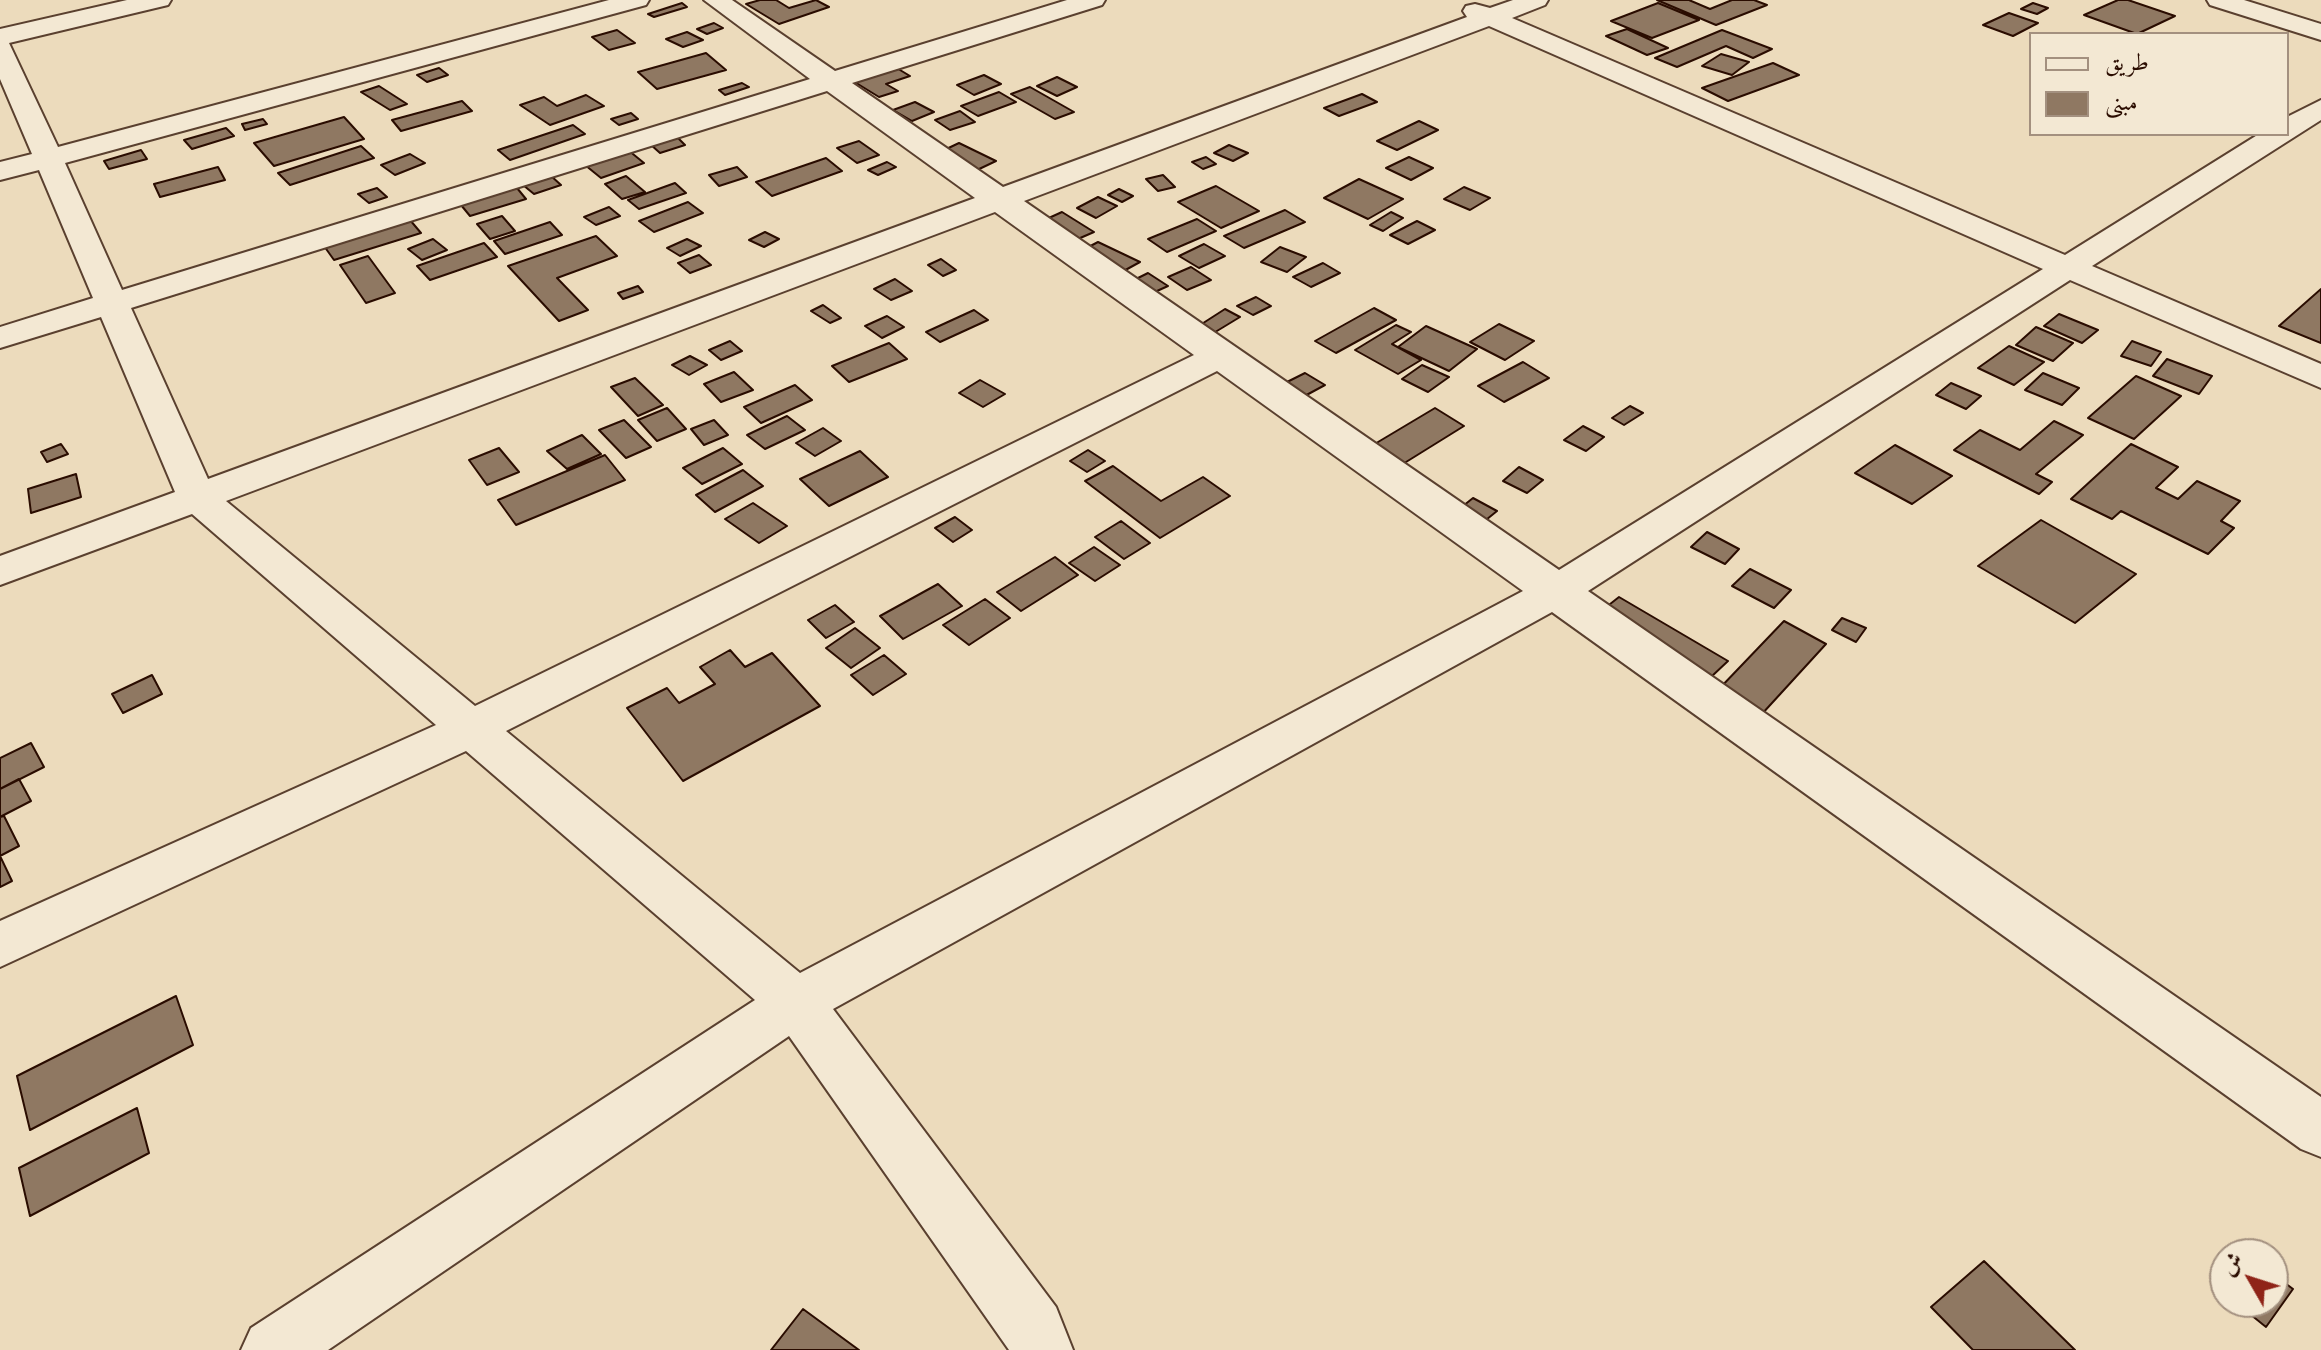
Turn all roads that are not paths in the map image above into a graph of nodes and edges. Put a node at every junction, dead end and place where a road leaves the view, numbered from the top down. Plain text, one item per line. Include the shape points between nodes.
1 (159, 0) edge
2 (637, 0) edge
3 (716, 0) edge
4 (1093, 0) edge
5 (1449, 0) edge
6 (1536, 0) edge
7 (2219, 0) edge
8 (1489, 18) junction
9 (2321, 32) edge
10 (0, 37) edge
11 (0, 48) edge
12 (830, 81) junction
13 (2321, 108) edge
14 (2289, 128) edge
15 (2276, 136) edge
16 (49, 158) junction
17 (0, 171) edge
18 (997, 200) junction
19 (2068, 268) junction
20 (114, 303) junction
21 (0, 338) edge
22 (1219, 356) junction
23 (2321, 377) edge
24 (197, 498) junction
25 (0, 571) edge
26 (1555, 592) junction
27 (470, 729) junction
28 (0, 945) edge
29 (796, 1002) junction
30 (2321, 1130) edge
31 (273, 1350) edge
32 (1041, 1350) edge

1 - 10 street
2 - 16 street
3 - 12 street
4 - 12 street
5 - 8 street
6 - 8 street
7 - 9 street
8 - 18 street
8 - 19 street
11 - 16 street
12 - 18 street
12 - 20 street
13 - 14 street
15 - 19 street
16 - 17 street
16 - 20 street
18 - 22 street
18 - 24 street
19 - 23 street
19 - 26 street
20 - 21 street
20 - 24 street
22 - 26 street
22 - 27 street
24 - 25 street
24 - 27 street
26 - 29 street
26 - 30 street
27 - 28 street
27 - 29 street
29 - 31 street
29 - 32 street via 1034,1329

